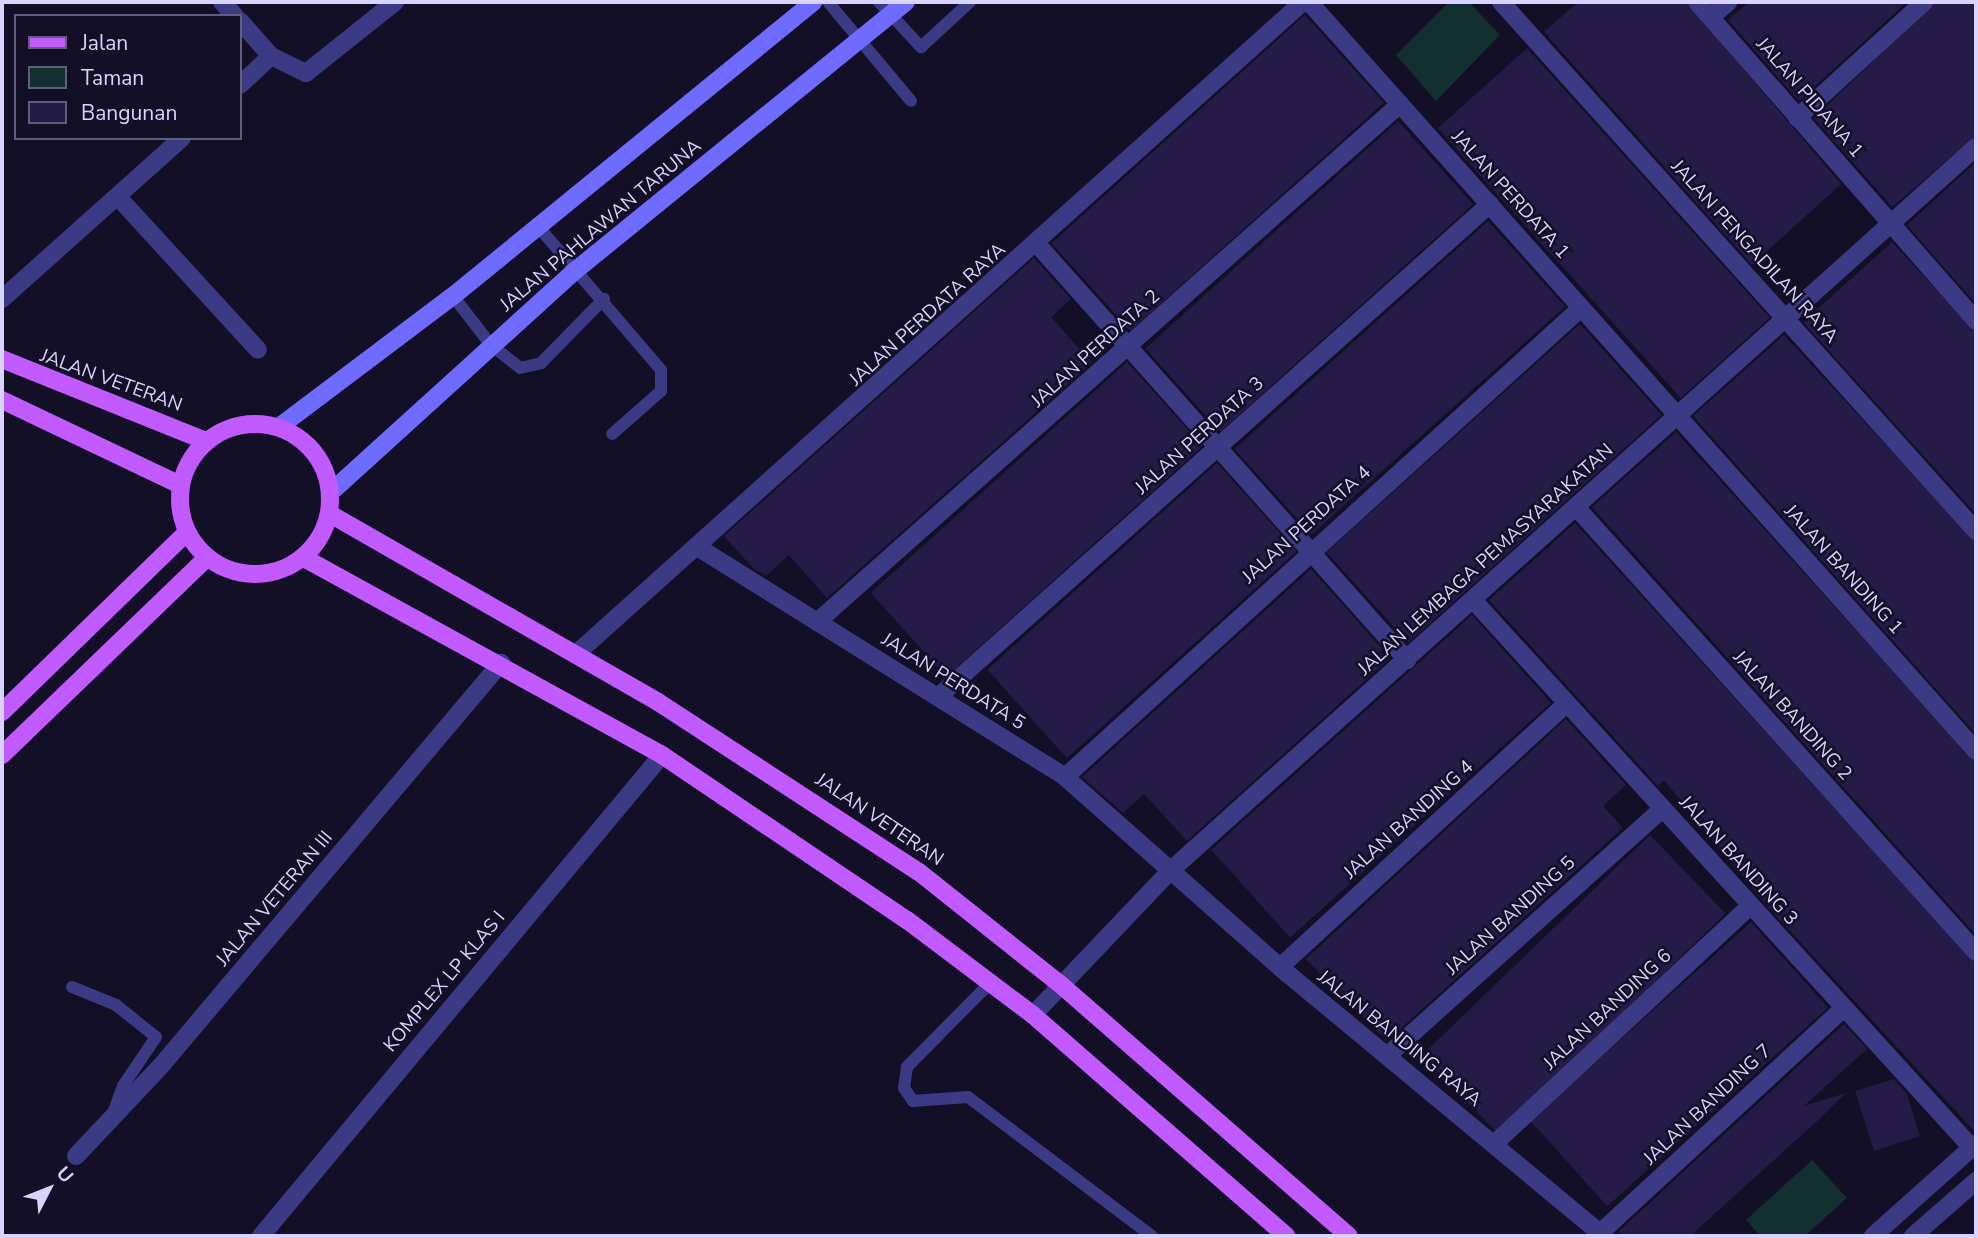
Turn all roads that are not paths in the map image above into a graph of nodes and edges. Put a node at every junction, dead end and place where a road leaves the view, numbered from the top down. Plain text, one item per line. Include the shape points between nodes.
1 (395, 2) edge
2 (813, 2) edge
3 (828, 2) edge
4 (906, 2) edge
5 (970, 2) edge
6 (1303, 2) edge
7 (1309, 2) edge
8 (1501, 2) edge
9 (1697, 2) edge
10 (1728, 2) edge
11 (1924, 2) edge
12 (885, 8) edge
13 (1711, 18) junction
14 (242, 23) edge
15 (861, 40) junction
16 (271, 56) junction
17 (242, 83) edge
18 (911, 102) dead end
19 (1400, 104) junction
20 (1797, 118) junction
21 (179, 140) edge
22 (1976, 147) edge
23 (118, 197) junction
24 (1490, 204) junction
25 (1889, 223) junction
26 (536, 224) junction
27 (1037, 244) junction
28 (576, 270) junction
29 (453, 296) junction
30 (2, 299) edge
31 (604, 299) junction
32 (1581, 307) junction
33 (1784, 317) junction
34 (1976, 321) edge
35 (491, 345) junction
36 (1130, 347) junction
37 (258, 350) dead end
38 (2, 359) edge
39 (2, 400) edge
40 (1678, 417) junction
41 (279, 428) junction
42 (612, 434) dead end
43 (206, 441) junction
44 (1221, 446) junction
45 (178, 484) junction
46 (331, 492) junction
47 (1576, 507) junction
48 (330, 514) junction
49 (1976, 531) edge
50 (187, 532) junction
51 (699, 548) junction
52 (1312, 548) junction
53 (207, 558) junction
54 (304, 558) junction
55 (1474, 601) junction
56 (817, 622) junction
57 (576, 654) junction
58 (1407, 660) junction
59 (501, 663) junction
60 (938, 697) junction
61 (1566, 704) junction
62 (2, 712) edge
63 (1976, 751) edge
64 (2, 755) edge
65 (662, 755) junction
66 (1065, 777) junction
67 (1662, 809) junction
68 (1170, 871) junction
69 (1750, 906) junction
70 (1976, 952) edge
71 (1280, 967) junction
72 (991, 982) junction
73 (1060, 984) junction
74 (72, 987) dead end
75 (1844, 1008) junction
76 (1033, 1015) junction
77 (1388, 1055) junction
78 (112, 1118) junction
79 (1494, 1144) junction
80 (1974, 1146) edge
81 (76, 1156) dead end
82 (1976, 1181) edge
83 (1602, 1234) edge
84 (261, 1236) edge
85 (1152, 1236) edge
86 (1286, 1236) edge
87 (1349, 1236) edge
88 (1873, 1236) edge
89 (1913, 1236) edge

1 - 16 street via 306,73
2 - 26 main road, JALAN PAHLAWAN TARUNA
3 - 15 lane
4 - 12 main road, JALAN PAHLAWAN TARUNA
5 - 12 lane via 921,47
6 - 27 street, JALAN PERDATA RAYA
7 - 19 street, JALAN PERDATA 1
8 - 33 street, JALAN PENGADILAN RAYA
9 - 13 street, JALAN PIDANA 1
10 - 13 street
11 - 20 street
12 - 15 main road, JALAN PAHLAWAN TARUNA
13 - 20 street, JALAN PIDANA 1
14 - 16 street
15 - 18 lane
15 - 28 main road, JALAN PAHLAWAN TARUNA
16 - 17 street
19 - 24 street, JALAN PERDATA 1
19 - 36 street, JALAN PERDATA 2
20 - 25 street, JALAN PIDANA 1
21 - 23 street
22 - 25 street, JALAN LEMBAGA PEMASYARAKATAN
23 - 30 street
23 - 37 street
24 - 32 street, JALAN PERDATA 1
24 - 44 street, JALAN PERDATA 3
25 - 33 street, JALAN LEMBAGA PEMASYARAKATAN
25 - 34 street, JALAN PIDANA 1
26 - 28 lane
26 - 29 main road, JALAN PAHLAWAN TARUNA
27 - 36 street
27 - 51 street, JALAN PERDATA RAYA
28 - 31 lane
28 - 35 main road, JALAN PAHLAWAN TARUNA
29 - 35 lane
29 - 41 main road, JALAN PAHLAWAN TARUNA
31 - 35 lane via 531,368 508,363
31 - 42 lane via 654,355 663,379 661,391
32 - 40 street, JALAN PERDATA 1
32 - 52 street, JALAN PERDATA 4
33 - 40 street, JALAN LEMBAGA PEMASYARAKATAN
33 - 49 street, JALAN PENGADILAN RAYA
35 - 46 main road, JALAN PAHLAWAN TARUNA
36 - 44 street
36 - 56 street, JALAN PERDATA 2
38 - 43 main road, JALAN VETERAN
39 - 45 main road
40 - 47 street, JALAN LEMBAGA PEMASYARAKATAN
40 - 63 street, JALAN BANDING 1
41 - 43 main road via 235,426
41 - 46 main road via 304,442 323,464
43 - 45 main road
44 - 52 street
44 - 60 street, JALAN PERDATA 3
45 - 50 main road
46 - 48 main road
47 - 55 street, JALAN LEMBAGA PEMASYARAKATAN
47 - 70 street, JALAN BANDING 2
48 - 54 main road
48 - 57 main road, JALAN VETERAN
50 - 53 main road
50 - 62 main road
51 - 56 street, JALAN PERDATA 5
51 - 57 street, JALAN PERDATA RAYA
52 - 58 street
52 - 66 street, JALAN PERDATA 4
53 - 54 main road via 238,573 273,573
53 - 64 main road
54 - 59 main road
55 - 58 street, JALAN LEMBAGA PEMASYARAKATAN
55 - 61 street, JALAN BANDING 3
56 - 60 street, JALAN PERDATA 5
57 - 73 main road, JALAN VETERAN via 919,872
58 - 68 street, JALAN LEMBAGA PEMASYARAKATAN
59 - 65 main road
59 - 78 street, JALAN VETERAN III
60 - 66 street, JALAN PERDATA 5
61 - 67 street, JALAN BANDING 3
61 - 71 street, JALAN BANDING 4
65 - 72 main road
65 - 84 street, KOMPLEX LP KLAS I
66 - 68 street, JALAN PERDATA 5
67 - 69 street, JALAN BANDING 3
67 - 77 street, JALAN BANDING 5
68 - 71 street, JALAN BANDING RAYA
68 - 73 street, JALAN LEMBAGA PEMASYARAKATAN
69 - 75 street, JALAN BANDING 3
69 - 79 street, JALAN BANDING 6
71 - 77 street, JALAN BANDING RAYA
72 - 76 main road
72 - 85 lane via 907,1067 904,1088 914,1101 968,1097
73 - 76 street, JALAN LEMBAGA PEMASYARAKATAN
73 - 87 main road, JALAN VETERAN
74 - 78 lane via 116,1005 156,1037 123,1086
75 - 80 street, JALAN BANDING 3
75 - 83 street, JALAN BANDING 7
76 - 86 main road
77 - 79 street, JALAN BANDING RAYA
78 - 81 street, JALAN VETERAN III
79 - 83 street, JALAN BANDING RAYA
80 - 88 street
82 - 89 street

